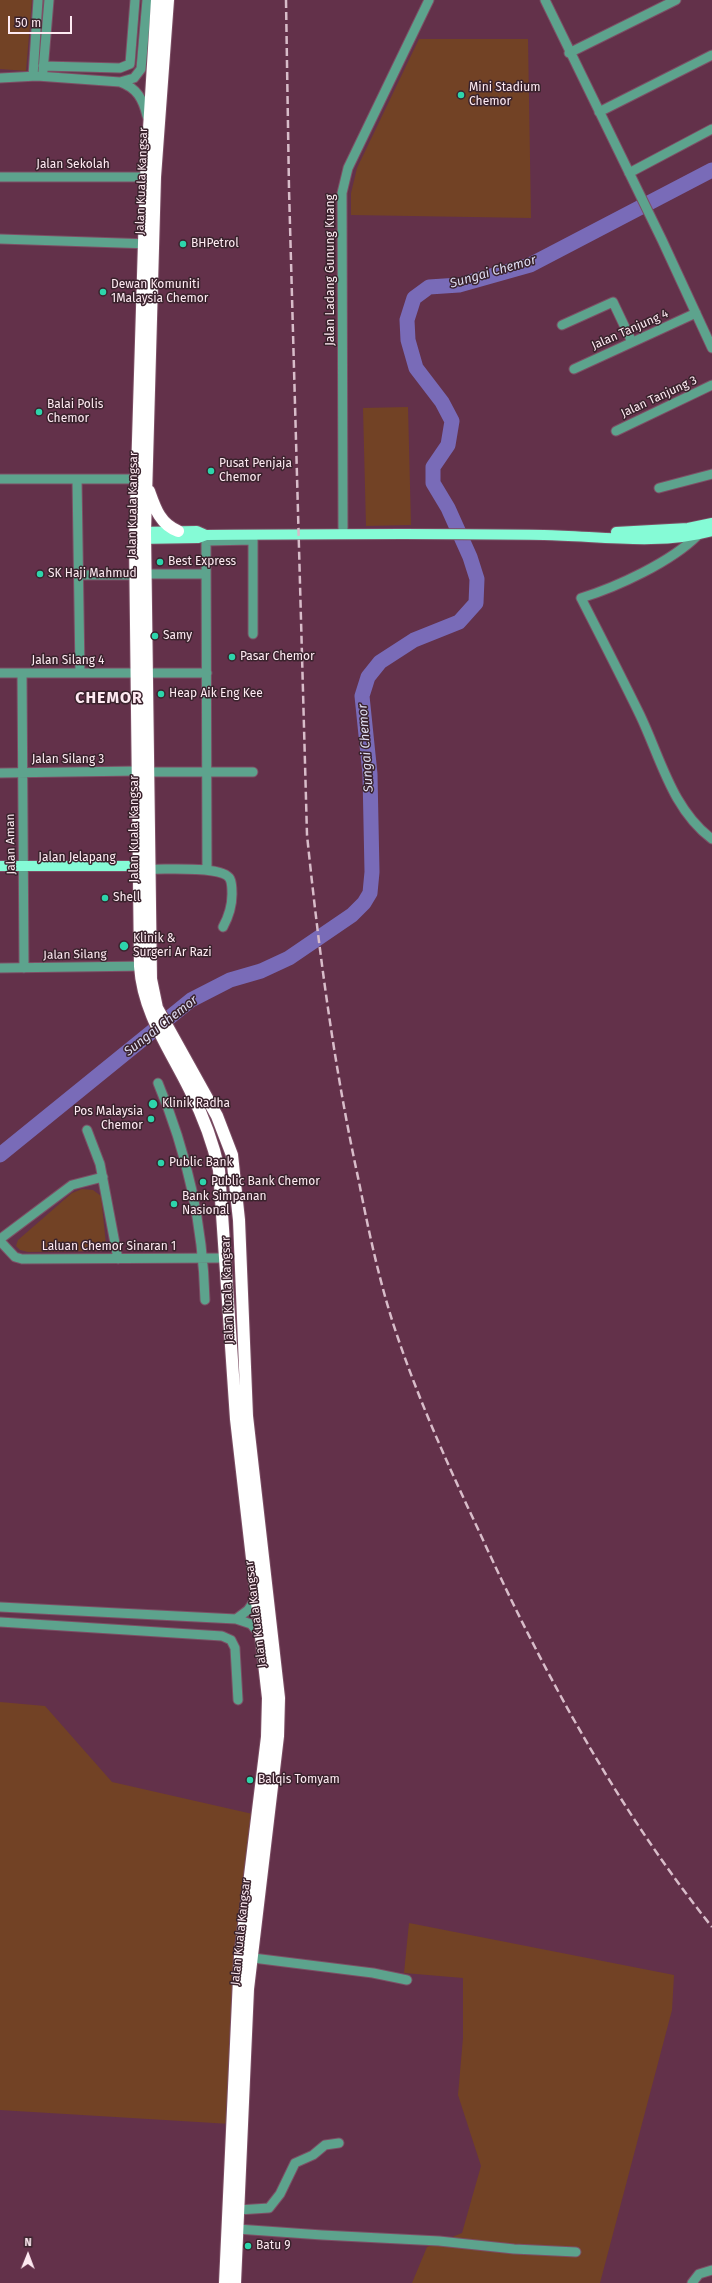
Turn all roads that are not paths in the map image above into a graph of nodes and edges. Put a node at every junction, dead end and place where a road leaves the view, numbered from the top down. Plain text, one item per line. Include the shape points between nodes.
1 (38, 0) edge
2 (48, 0) edge
3 (134, 0) edge
4 (147, 0) edge
5 (156, 0) edge
6 (168, 0) edge
7 (429, 0) edge
8 (545, 0) edge
9 (676, 0) edge
10 (569, 53) junction
11 (712, 55) edge
12 (43, 66) junction
13 (120, 68) junction
14 (33, 76) junction
15 (43, 76) junction
16 (0, 78) edge
17 (120, 82) junction
18 (599, 112) junction
19 (149, 122) junction
20 (712, 129) edge
21 (629, 173) junction
22 (0, 177) edge
23 (150, 177) junction
24 (0, 239) edge
25 (149, 244) junction
26 (696, 313) junction
27 (562, 325) dead end
28 (632, 342) junction
29 (712, 348) edge
30 (574, 369) dead end
31 (712, 385) edge
32 (616, 431) dead end
33 (712, 474) edge
34 (0, 479) edge
35 (77, 479) junction
36 (143, 481) junction
37 (659, 488) dead end
38 (712, 523) edge
39 (178, 531) junction
40 (712, 531) edge
41 (343, 534) junction
42 (140, 535) junction
43 (544, 535) junction
44 (698, 535) junction
45 (206, 538) junction
46 (206, 574) junction
47 (79, 575) junction
48 (140, 575) junction
49 (253, 634) dead end
50 (0, 673) edge
51 (22, 673) junction
52 (80, 673) junction
53 (142, 673) junction
54 (207, 673) junction
55 (22, 772) junction
56 (143, 772) junction
57 (208, 772) junction
58 (253, 772) dead end
59 (0, 773) edge
60 (712, 839) edge
61 (0, 866) edge
62 (23, 868) junction
63 (141, 869) junction
64 (207, 870) junction
65 (0, 872) edge
66 (223, 927) dead end
67 (145, 966) junction
68 (0, 968) edge
69 (24, 968) junction
70 (169, 1042) junction
71 (158, 1083) dead end
72 (88, 1130) dead end
73 (234, 1167) junction
74 (103, 1177) junction
75 (0, 1240) edge
76 (204, 1258) junction
77 (226, 1258) junction
78 (118, 1259) junction
79 (242, 1296) junction
80 (205, 1300) dead end
81 (257, 1597) junction
82 (0, 1607) edge
83 (185, 1616) junction
84 (236, 1619) junction
85 (0, 1622) edge
86 (186, 1634) junction
87 (262, 1638) junction
88 (238, 1700) dead end
89 (246, 1957) junction
90 (407, 1980) dead end
91 (339, 2143) dead end
92 (238, 2210) junction
93 (238, 2229) junction
94 (576, 2252) dead end
95 (712, 2270) edge
96 (225, 2283) edge
97 (235, 2283) edge
98 (692, 2283) edge

1 - 14 street
2 - 12 street
3 - 13 street via 130,64
4 - 17 street via 141,69 134,78
5 - 19 highway, Jalan Kuala Kangsar
6 - 23 highway, Jalan Kuala Kangsar
7 - 41 street, Jalan Ladang Gunung Kuang via 348,168 342,193
8 - 10 street
9 - 10 street
10 - 18 street
11 - 18 street
12 - 13 street
12 - 15 street
13 - 17 street
14 - 15 street
14 - 16 street
15 - 17 street
17 - 19 street via 138,92
18 - 21 street
19 - 23 highway, Jalan Kuala Kangsar
20 - 21 street
21 - 26 street
22 - 23 street, Jalan Sekolah
23 - 25 highway, Jalan Kuala Kangsar
24 - 25 street
25 - 36 highway, Jalan Kuala Kangsar
26 - 28 street, Jalan Tanjung 4
26 - 29 street
27 - 28 street via 613,302
28 - 30 street, Jalan Tanjung 4
31 - 32 street, Jalan Tanjung 3
33 - 37 street
34 - 35 street
35 - 36 street
35 - 47 street
36 - 39 highway via 156,511 169,528
36 - 42 highway, Jalan Kuala Kangsar
38 - 43 main road via 673,529
39 - 42 main road
39 - 45 main road via 197,531
40 - 44 main road
41 - 43 main road
41 - 45 main road
42 - 45 main road
42 - 48 highway, Jalan Kuala Kangsar
43 - 44 main road via 674,539
44 - 60 street via 685,548 650,568 581,598 641,716 674,796 692,822
45 - 46 street
45 - 49 street via 253,540
46 - 48 street
46 - 54 street
47 - 48 street
47 - 52 street
48 - 53 highway, Jalan Kuala Kangsar
50 - 51 street, Jalan Silang 4
51 - 52 street, Jalan Silang 4
51 - 55 street, Jalan Aman
52 - 53 street, Jalan Silang 4
53 - 54 street, Jalan Silang 4
53 - 56 highway, Jalan Kuala Kangsar
54 - 57 street
55 - 56 street, Jalan Silang 3
55 - 59 street, Jalan Silang 3
55 - 62 street, Jalan Aman
56 - 57 street, Jalan Silang 3
56 - 63 highway, Jalan Kuala Kangsar
57 - 58 street, Jalan Silang 3
57 - 64 street
61 - 62 main road, Jalan Jelapang
62 - 63 main road, Jalan Jelapang
62 - 65 main road, Jalan Jelapang
62 - 69 street, Jalan Aman
63 - 64 street
63 - 67 highway, Jalan Kuala Kangsar
64 - 66 street via 222,872 230,878 231,909
67 - 69 street, Jalan Silang
67 - 70 highway, Jalan Kuala Kangsar via 152,988 154,1011
68 - 69 street, Jalan Silang
70 - 73 highway, Jalan Kuala Kangsar via 217,1116
70 - 77 highway, Jalan Kuala Kangsar via 216,1154
71 - 76 street via 180,1139
72 - 74 street
73 - 77 highway via 233,1242
73 - 79 highway, Jalan Kuala Kangsar
74 - 75 street via 72,1185
74 - 78 street
75 - 78 street, Laluan Chemor Sinaran 1 via 18,1259
76 - 77 street, Laluan Chemor Sinaran 1
76 - 78 street, Laluan Chemor Sinaran 1
76 - 80 street
77 - 79 highway via 234,1268
77 - 81 highway, Jalan Kuala Kangsar via 236,1419
79 - 89 highway, Jalan Kuala Kangsar via 248,1430 279,1698 277,1742
81 - 84 street via 248,1610
81 - 87 highway, Jalan Kuala Kangsar
82 - 83 street
83 - 84 street
83 - 86 street
84 - 87 street via 251,1624
85 - 86 street
86 - 88 street via 222,1636 231,1640 235,1648
87 - 89 highway, Jalan Kuala Kangsar via 268,1726
89 - 90 street via 373,1973
89 - 92 highway, Jalan Kuala Kangsar via 247,2015
89 - 96 highway, Jalan Kuala Kangsar
91 - 92 street via 325,2145 313,2155 295,2163 280,2194 269,2208
92 - 93 highway, Jalan Kuala Kangsar
93 - 94 street
93 - 97 highway, Jalan Kuala Kangsar
95 - 98 street via 700,2274

